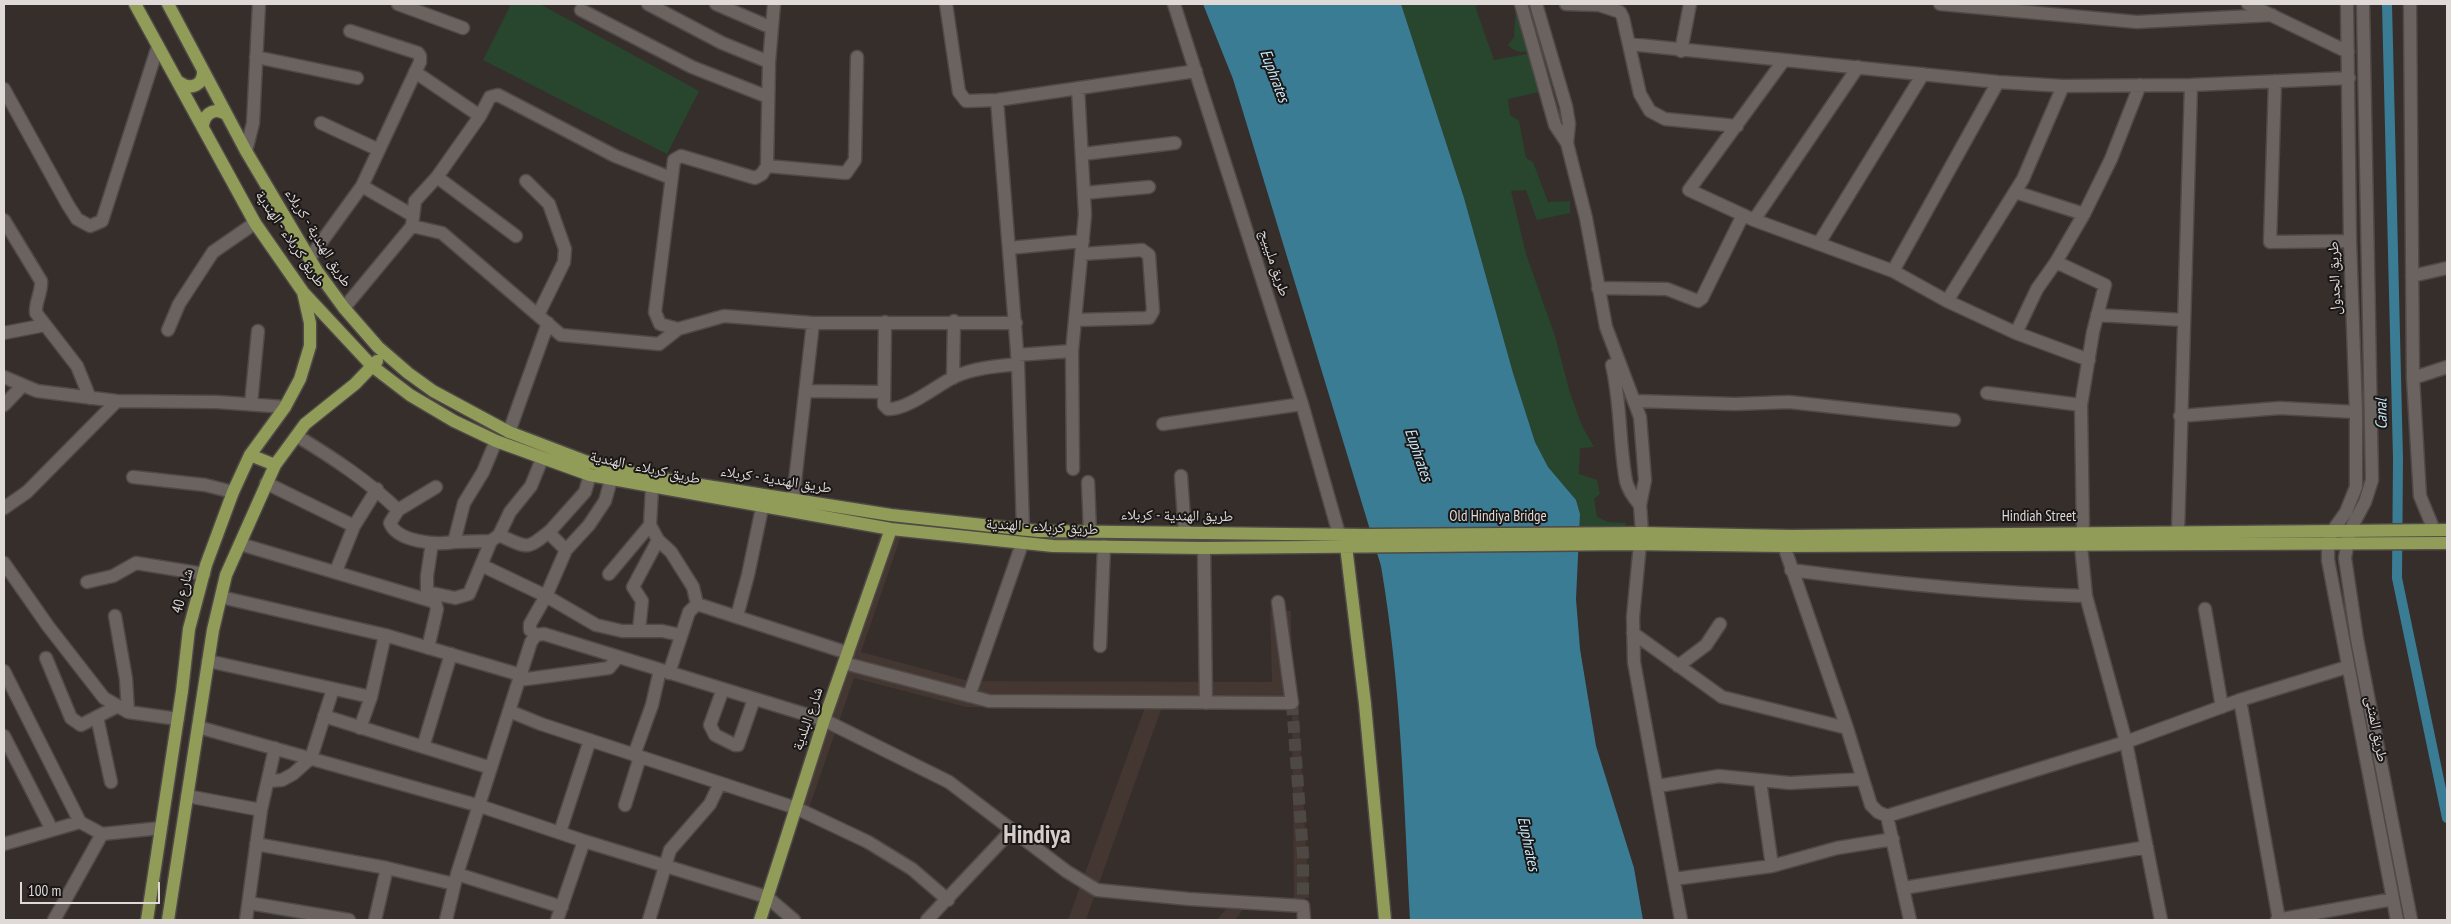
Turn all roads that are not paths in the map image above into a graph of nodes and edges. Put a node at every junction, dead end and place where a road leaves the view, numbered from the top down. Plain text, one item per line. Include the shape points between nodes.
1 (135, 4) edge
2 (168, 4) edge
3 (259, 4) edge
4 (398, 4) edge
5 (648, 4) edge
6 (716, 4) edge
7 (774, 4) edge
8 (946, 4) edge
9 (1174, 4) edge
10 (1521, 4) edge
11 (1536, 4) edge
12 (1566, 4) edge
13 (1690, 4) edge
14 (1940, 4) edge
15 (2248, 4) edge
16 (2347, 4) edge
17 (2363, 4) edge
18 (2410, 4) edge
19 (581, 10) dead end
20 (2272, 15) junction
21 (463, 28) dead end
22 (772, 28) junction
23 (350, 30) dead end
24 (1629, 44) junction
25 (158, 46) junction
26 (1681, 51) junction
27 (2348, 52) junction
28 (256, 57) junction
29 (857, 57) dead end
30 (1784, 60) junction
31 (769, 62) junction
32 (1858, 67) junction
33 (203, 70) junction
34 (1196, 71) junction
35 (415, 72) junction
36 (1924, 74) junction
37 (357, 78) dead end
38 (2349, 78) junction
39 (2275, 80) junction
40 (179, 82) junction
41 (1998, 82) junction
42 (2191, 85) junction
43 (2063, 86) junction
44 (2140, 86) junction
45 (1078, 88) junction
46 (4, 89) edge
47 (768, 97) junction
48 (996, 100) junction
49 (227, 115) junction
50 (480, 116) junction
51 (321, 123) dead end
52 (203, 126) junction
53 (1737, 126) junction
54 (1175, 143) dead end
55 (1567, 143) junction
56 (379, 150) junction
57 (246, 151) junction
58 (1083, 154) junction
59 (767, 166) junction
60 (437, 177) junction
61 (671, 178) junction
62 (526, 181) dead end
63 (362, 186) junction
64 (1149, 187) dead end
65 (2015, 192) junction
66 (1084, 193) junction
67 (2084, 214) junction
68 (1748, 217) junction
69 (4, 220) edge
70 (412, 220) junction
71 (255, 223) junction
72 (516, 236) dead end
73 (2350, 242) junction
74 (1819, 244) junction
75 (1083, 247) junction
76 (1009, 248) junction
77 (309, 259) junction
78 (2056, 262) junction
79 (2447, 268) edge
80 (1893, 271) junction
81 (2412, 276) junction
82 (1598, 288) junction
83 (303, 292) junction
84 (1947, 301) junction
85 (344, 308) junction
86 (2098, 315) junction
87 (543, 319) junction
88 (1075, 320) junction
89 (2184, 320) junction
90 (954, 321) junction
91 (885, 322) junction
92 (1016, 323) junction
93 (813, 324) junction
94 (45, 325) junction
95 (1606, 327) junction
96 (678, 329) junction
97 (168, 330) dead end
98 (258, 331) dead end
99 (4, 333) edge
100 (2016, 333) junction
101 (1072, 351) junction
102 (384, 353) junction
103 (1018, 359) junction
104 (2089, 360) junction
105 (372, 366) junction
106 (2447, 367) edge
107 (4, 377) edge
108 (953, 378) junction
109 (2413, 378) junction
110 (420, 382) junction
111 (23, 385) junction
112 (805, 391) junction
113 (884, 392) junction
114 (1987, 393) dead end
115 (410, 396) junction
116 (90, 398) junction
117 (117, 401) junction
118 (1635, 401) junction
119 (250, 404) junction
120 (1302, 404) junction
121 (4, 405) edge
122 (2081, 405) junction
123 (285, 407) junction
124 (2356, 412) junction
125 (2180, 416) junction
126 (1954, 420) dead end
127 (1163, 424) dead end
128 (509, 432) junction
129 (297, 436) junction
130 (496, 441) junction
131 (250, 455) junction
132 (542, 459) junction
133 (275, 465) junction
134 (1073, 469) dead end
135 (590, 475) junction
136 (1181, 476) dead end
137 (133, 477) dead end
138 (611, 480) junction
139 (1088, 482) dead end
140 (266, 483) junction
141 (436, 487) dead end
142 (652, 488) junction
143 (377, 489) junction
144 (233, 492) junction
145 (793, 499) junction
146 (1640, 505) junction
147 (4, 508) edge
148 (762, 508) junction
149 (398, 510) junction
150 (650, 524) junction
151 (354, 526) junction
152 (891, 529) junction
153 (551, 530) junction
154 (1023, 530) junction
155 (2350, 530) junction
156 (2441, 530) edge
157 (2332, 531) junction
158 (1090, 532) junction
159 (2178, 532) junction
160 (1185, 533) junction
161 (1339, 534) junction
162 (2377, 536) junction
163 (2418, 536) junction
164 (495, 538) junction
165 (1636, 538) junction
166 (658, 540) junction
167 (1367, 540) junction
168 (2082, 540) junction
169 (454, 542) junction
170 (432, 543) junction
171 (2447, 543) edge
172 (240, 544) junction
173 (1022, 544) junction
174 (2328, 544) junction
175 (2346, 544) junction
176 (1104, 546) junction
177 (1346, 546) junction
178 (1784, 546) junction
179 (1204, 548) junction
180 (566, 550) junction
181 (4, 563) edge
182 (481, 565) junction
183 (1791, 570) junction
184 (336, 571) junction
185 (204, 574) junction
186 (609, 574) dead end
187 (87, 582) dead end
188 (427, 596) junction
189 (546, 596) junction
190 (2086, 596) junction
191 (221, 597) junction
192 (1278, 602) dead end
193 (697, 604) junction
194 (2205, 609) dead end
195 (115, 616) dead end
196 (737, 616) junction
197 (1720, 624) dead end
198 (639, 630) junction
199 (1633, 633) junction
200 (385, 635) junction
201 (536, 635) junction
202 (681, 635) junction
203 (1100, 646) dead end
204 (428, 648) junction
205 (451, 654) junction
206 (618, 657) junction
207 (46, 658) dead end
208 (846, 658) junction
209 (208, 661) junction
210 (1678, 666) junction
211 (2347, 666) junction
212 (4, 671) edge
213 (665, 671) junction
214 (520, 677) junction
215 (333, 689) junction
216 (723, 689) junction
217 (969, 696) junction
218 (371, 697) junction
219 (754, 699) junction
220 (2240, 700) junction
221 (1206, 703) junction
222 (2222, 707) junction
223 (123, 709) junction
224 (509, 711) junction
225 (324, 716) junction
226 (98, 717) junction
227 (178, 719) junction
228 (824, 720) junction
229 (198, 727) junction
230 (360, 728) junction
231 (1847, 728) junction
232 (4, 736) edge
233 (590, 740) junction
234 (2126, 742) junction
235 (422, 747) junction
236 (275, 748) junction
237 (637, 756) junction
238 (311, 758) junction
239 (491, 768) junction
240 (1863, 779) junction
241 (268, 780) junction
242 (1760, 780) junction
243 (111, 782) dead end
244 (720, 783) junction
245 (1658, 786) junction
246 (187, 796) junction
247 (625, 805) dead end
248 (480, 806) junction
249 (796, 808) junction
250 (261, 810) junction
251 (1887, 816) junction
252 (80, 822) junction
253 (161, 828) junction
254 (52, 830) junction
255 (1012, 830) junction
256 (560, 832) junction
257 (102, 834) junction
258 (1893, 839) junction
259 (584, 841) junction
260 (4, 844) edge
261 (256, 844) junction
262 (2147, 847) junction
263 (665, 865) junction
264 (1772, 866) junction
265 (387, 868) junction
266 (456, 879) junction
267 (1674, 880) junction
268 (1904, 888) junction
269 (767, 897) junction
270 (2393, 899) junction
271 (948, 900) junction
272 (249, 903) junction
273 (562, 907) junction
274 (54, 920) edge
275 (147, 920) edge
276 (168, 920) edge
277 (246, 920) edge
278 (349, 920) edge
279 (375, 920) edge
280 (446, 920) edge
281 (557, 920) edge
282 (649, 920) edge
283 (760, 920) edge
284 (794, 920) edge
285 (927, 920) edge
286 (1304, 920) edge
287 (1385, 920) edge
288 (1681, 920) edge
289 (1910, 920) edge
290 (2161, 920) edge
291 (2278, 920) edge
292 (2397, 920) edge
293 (2411, 920) edge

1 - 25 main road, طريق كربلاء - الهندية
2 - 33 main road, طريق الهندية - كربلاء
3 - 28 street
4 - 21 street
5 - 31 street via 722,43
6 - 22 street
7 - 22 street
8 - 48 street via 959,92 966,101
9 - 34 street, طريق مليبيج
10 - 55 street via 1555,125
11 - 55 street via 1566,106 1569,124
12 - 24 street via 1599,5 1620,12
13 - 26 street
14 - 20 street via 2137,22
15 - 20 street
16 - 27 street, طريق الجدول
17 - 155 street via 2372,480 2366,502
18 - 81 street
19 - 47 street via 692,67
20 - 27 street
22 - 31 street
23 - 35 street via 418,53 420,62
24 - 26 street
24 - 53 street via 1640,94 1650,111 1665,119
25 - 40 main road, طريق كربلاء - الهندية
25 - 46 street via 102,221 90,226 77,220
26 - 30 street
27 - 38 street, طريق الجدول
28 - 37 street
28 - 57 street via 253,123
29 - 59 street via 855,160 852,167 846,173
30 - 32 street
30 - 53 street
31 - 47 street
32 - 36 street
32 - 68 street
33 - 40 main road via 202,79 196,86 187,87
33 - 49 main road, طريق الهندية - كربلاء
34 - 45 street
34 - 120 street, طريق مليبيج
35 - 50 street
35 - 56 street
36 - 41 street
36 - 74 street
38 - 39 street
38 - 73 street, طريق الجدول
39 - 42 street
39 - 73 street via 2270,242
40 - 52 main road, طريق كربلاء - الهندية
41 - 43 street
41 - 80 street
42 - 44 street
42 - 89 street
43 - 44 street
43 - 65 street
44 - 67 street via 2111,159
45 - 48 street
45 - 58 street
47 - 59 street
48 - 76 street
49 - 52 main road via 220,111 211,112 205,117
49 - 57 main road, طريق الهندية - كربلاء
50 - 60 street
50 - 61 street via 490,97 498,94 615,156
51 - 56 street
52 - 71 main road, طريق كربلاء - الهندية
53 - 68 street via 1689,190
54 - 58 street
55 - 82 street via 1586,218
56 - 63 street
57 - 77 main road, طريق الهندية - كربلاء
58 - 66 street
59 - 61 street via 755,178 681,156 674,160
60 - 70 street via 415,201
60 - 72 street
61 - 96 street via 655,312 660,324
62 - 87 street via 549,204 565,249 564,262
63 - 70 street
63 - 77 street
64 - 66 street
65 - 67 street
65 - 84 street
66 - 75 street
67 - 78 street
68 - 74 street
68 - 82 street via 1698,301 1667,289
69 - 94 street via 41,281 42,290 35,304 36,313
70 - 85 street
70 - 87 street via 442,233
71 - 83 main road, طريق كربلاء - الهندية
71 - 97 street via 214,252 179,304
73 - 124 street, طريق الجدول
74 - 80 street
75 - 76 street
75 - 88 street
75 - 88 street via 1142,250 1149,255 1153,311 1149,318
76 - 92 street
77 - 85 main road, طريق الهندية - كربلاء
78 - 86 street via 2105,284
78 - 100 street via 2036,289
79 - 81 street
80 - 84 street
81 - 109 street
82 - 95 street
83 - 105 main road, طريق كربلاء - الهندية
83 - 123 main road, شارع 40 via 310,323 310,346 300,379
84 - 100 street
85 - 102 main road, طريق الهندية - كربلاء
86 - 89 street
86 - 104 street
87 - 96 street via 561,335 659,344
87 - 128 street
88 - 101 street
89 - 125 street
90 - 91 street
90 - 92 street
90 - 108 street
91 - 93 street
91 - 113 street
92 - 103 street
93 - 96 street via 724,316
93 - 112 street
94 - 99 street
94 - 116 street via 77,366
95 - 118 street
95 - 146 street via 1620,404 1626,481
98 - 119 street
100 - 104 street
101 - 103 street
101 - 134 street
102 - 105 main road
102 - 110 main road, طريق الهندية - كربلاء
103 - 108 street
103 - 154 street
104 - 122 street
105 - 115 main road, طريق كربلاء - الهندية
105 - 129 main road via 305,424
106 - 109 street
107 - 111 street
108 - 113 street via 893,409 884,406
109 - 156 street via 2420,496
110 - 115 main road via 413,385
110 - 128 main road, طريق الهندية - كربلاء
111 - 116 street via 37,391
111 - 121 street
112 - 113 street
112 - 145 street
114 - 122 street
115 - 130 main road, طريق كربلاء - الهندية
116 - 117 street
117 - 119 street
117 - 147 street via 27,492
118 - 126 street via 1789,402
118 - 146 street via 1640,417 1645,480
119 - 123 street
120 - 127 street
120 - 161 street, طريق مليبيج
122 - 168 street
123 - 131 main road, شارع 40
124 - 125 street via 2280,408
124 - 157 street, طريق الجدول via 2356,487 2350,504
125 - 159 street
128 - 145 main road, طريق الهندية - كربلاء via 585,461 641,474
129 - 133 main road
129 - 143 street via 344,464
130 - 132 main road, طريق كربلاء - الهندية
130 - 169 street via 483,472 464,503
131 - 133 main road
131 - 144 main road, شارع 40
132 - 135 main road, طريق كربلاء - الهندية
132 - 164 street via 530,486
133 - 140 main road
135 - 138 main road, طريق كربلاء - الهندية
135 - 153 street via 585,492
136 - 160 street
137 - 144 street via 205,485
138 - 142 main road, طريق كربلاء - الهندية
138 - 180 street via 605,501
139 - 158 street
140 - 151 street
140 - 172 main road
141 - 149 street
142 - 148 main road, طريق كربلاء - الهندية
142 - 150 street
143 - 149 street
143 - 151 street
144 - 185 main road, شارع 40
145 - 154 main road, طريق الهندية - كربلاء via 891,516
146 - 165 street
148 - 152 main road, طريق كربلاء - الهندية
148 - 196 street
149 - 170 street via 390,523 394,530
150 - 166 street
150 - 186 street
151 - 184 street
152 - 173 main road, طريق كربلاء - الهندية
152 - 208 main road, شارع البلدية
153 - 164 street via 532,545 525,546
153 - 180 street via 552,536
154 - 158 main road, طريق الهندية - كربلاء
155 - 157 main road, Hindiah Street
155 - 162 main road, Hindiah Street
155 - 175 street
156 - 163 main road, Hindiah Street
157 - 159 main road, Hindiah Street
157 - 174 street, طريق الجدول
158 - 160 main road, طريق الهندية - كربلاء
159 - 168 main road, Hindiah Street
160 - 161 main road, طريق الهندية - كربلاء
161 - 167 main road, طريق الهندية - كربلاء
162 - 163 main road, Hindiah Street
162 - 175 main road, Hindiah Street
163 - 171 main road, Hindiah Street
164 - 169 street
164 - 182 street
165 - 167 main road, Old Hindiya Bridge
165 - 168 main road, Hindiah Street via 1791,536
165 - 178 main road, Hindiah Street
165 - 199 street
166 - 193 street via 671,552 692,587
166 - 198 street via 633,587 642,601
167 - 177 main road, طريق كربلاء - الهندية
168 - 174 main road, Hindiah Street
168 - 178 main road, Hindiah Street
168 - 190 street
169 - 170 street
170 - 188 street via 426,576
172 - 184 street
172 - 191 main road via 226,575
173 - 176 main road, طريق كربلاء - الهندية
173 - 217 street
174 - 175 main road, Hindiah Street
174 - 211 street, طريق المثنى
175 - 293 street, طريق المثنى via 2345,558 2357,639
176 - 179 main road, طريق كربلاء - الهندية
176 - 203 street
177 - 179 main road, طريق كربلاء - الهندية
177 - 287 main road
178 - 183 street
179 - 221 street
180 - 189 street
181 - 223 street via 104,698
182 - 188 street via 468,594 455,598
182 - 189 street
183 - 190 street via 1920,587
183 - 231 street
184 - 188 street
185 - 187 street via 136,563 112,576
185 - 227 main road, شارع 40 via 189,629
188 - 204 street via 435,602 437,609
189 - 198 street via 596,625 622,631
189 - 201 street via 530,624 530,630
190 - 234 street
191 - 200 street
191 - 209 main road
192 - 221 street via 1292,703
193 - 196 street
193 - 202 street via 689,612
194 - 222 street
195 - 223 street via 126,679
196 - 208 street
197 - 210 street via 1706,645
198 - 202 street
199 - 210 street
199 - 245 street via 1634,662
200 - 204 street
200 - 218 street
201 - 206 street via 544,634
201 - 214 street
202 - 213 street
204 - 205 street
205 - 214 street
205 - 235 street
206 - 213 street
206 - 214 street via 609,668
207 - 226 street via 71,718 82,725
208 - 217 street
208 - 228 main road, شارع البلدية
209 - 215 street
209 - 229 main road
210 - 231 street via 1722,697
211 - 220 street
211 - 270 street, طريق المثنى
212 - 252 street
213 - 216 street
213 - 237 street
214 - 224 street
215 - 218 street
215 - 225 street
216 - 219 street
216 - 219 street via 710,726 715,735 735,745 738,745
217 - 221 street via 998,701
218 - 230 street
219 - 228 street
220 - 222 street
220 - 291 street
222 - 234 street
223 - 226 street
223 - 227 street
224 - 233 street
224 - 239 street
225 - 230 street
225 - 238 street
226 - 243 street
227 - 253 main road, شارع 40
228 - 249 main road, شارع البلدية
228 - 255 street via 949,782
229 - 236 street
229 - 246 main road
230 - 235 street
231 - 240 street
232 - 254 street
233 - 237 street
233 - 256 street
234 - 251 street
234 - 262 street
235 - 239 street
236 - 238 street
236 - 241 street
237 - 244 street
237 - 247 street
238 - 241 street via 282,780
238 - 248 street
239 - 248 street
240 - 242 street via 1790,783
240 - 251 street via 1871,804
241 - 250 street
242 - 245 street via 1718,776
242 - 264 street
244 - 249 street
244 - 263 street via 710,804 670,850
245 - 267 street
246 - 250 street
246 - 276 main road
248 - 256 street
248 - 266 street
249 - 269 main road, شارع البلدية
249 - 271 street via 868,842 912,869
250 - 261 street
251 - 258 street
252 - 254 street
252 - 257 street
253 - 257 street
253 - 275 main road, شارع 40
254 - 260 street
255 - 271 street
255 - 286 street via 1096,890 1303,906
256 - 259 street
257 - 274 street
258 - 264 street via 1837,848
258 - 268 street
259 - 263 street
259 - 273 street
261 - 265 street
261 - 272 street
262 - 268 street
262 - 290 street
263 - 269 street
263 - 282 street
264 - 267 street
265 - 266 street
265 - 279 street
266 - 273 street
266 - 280 street
267 - 288 street
268 - 289 street
269 - 283 main road, شارع البلدية
269 - 284 street
270 - 291 street
270 - 292 street, طريق المثنى
271 - 285 street
272 - 277 street
272 - 278 street
273 - 281 street

